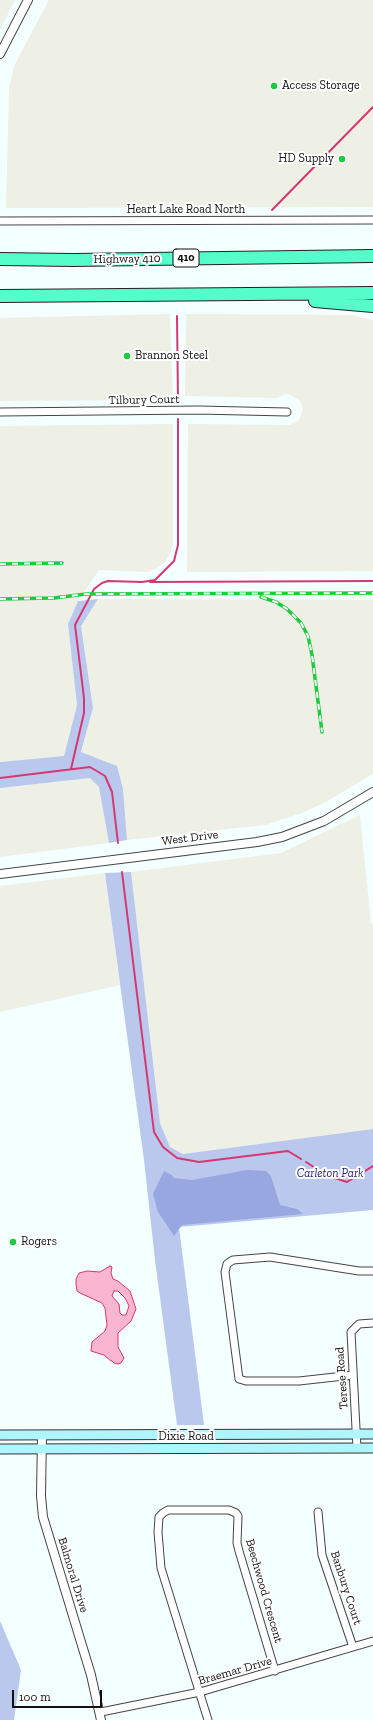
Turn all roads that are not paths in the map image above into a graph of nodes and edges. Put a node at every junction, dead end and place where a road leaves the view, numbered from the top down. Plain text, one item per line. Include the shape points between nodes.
1 (28, 0) edge
2 (0, 54) edge
3 (373, 220) edge
4 (0, 221) edge
5 (373, 248) edge
6 (304, 256) junction
7 (373, 256) edge
8 (0, 259) edge
9 (272, 294) junction
10 (373, 294) edge
11 (0, 296) edge
12 (373, 306) edge
13 (0, 412) edge
14 (287, 412) dead end
15 (373, 792) edge
16 (0, 874) edge
17 (373, 1271) edge
18 (373, 1323) edge
19 (353, 1375) junction
20 (357, 1434) junction
21 (373, 1434) edge
22 (0, 1435) edge
23 (42, 1435) junction
24 (358, 1448) junction
25 (373, 1448) edge
26 (0, 1449) edge
27 (42, 1449) junction
28 (318, 1512) dead end
29 (373, 1641) edge
30 (353, 1647) junction
31 (275, 1671) junction
32 (200, 1692) junction
33 (101, 1716) edge
34 (208, 1720) edge

1 - 2 street
3 - 4 street, Heart Lake Road North
5 - 6 highway
6 - 7 highway, Highway 410 / 410
6 - 8 highway, Highway 410 / 410
9 - 10 highway
9 - 11 highway
9 - 12 highway via 310,301
13 - 14 street, Tilbury Court
15 - 16 street, West Drive via 324,821 282,837
17 - 19 street via 358,1271 270,1257 233,1260 227,1264 225,1272 239,1379 299,1381
18 - 19 street, Terese Road via 359,1324 351,1332
19 - 20 street, Terese Road
20 - 21 main road, Dixie Road
20 - 23 main road, Dixie Road
20 - 24 street, Terese Road
22 - 23 main road, Dixie Road
23 - 27 street, Balmoral Drive
24 - 25 main road, Dixie Road
24 - 27 main road, Dixie Road
26 - 27 main road, Dixie Road
27 - 33 street, Balmoral Drive via 41,1496 44,1524 91,1675
28 - 30 street, Banbury Court via 322,1554
29 - 30 street, Braemar Drive
30 - 31 street, Braemar Drive
31 - 32 street, Braemar Drive
31 - 32 street, Beechwood Crescent via 239,1551 236,1512 168,1510 159,1517 158,1523 161,1568
32 - 33 street, Braemar Drive
32 - 34 street

